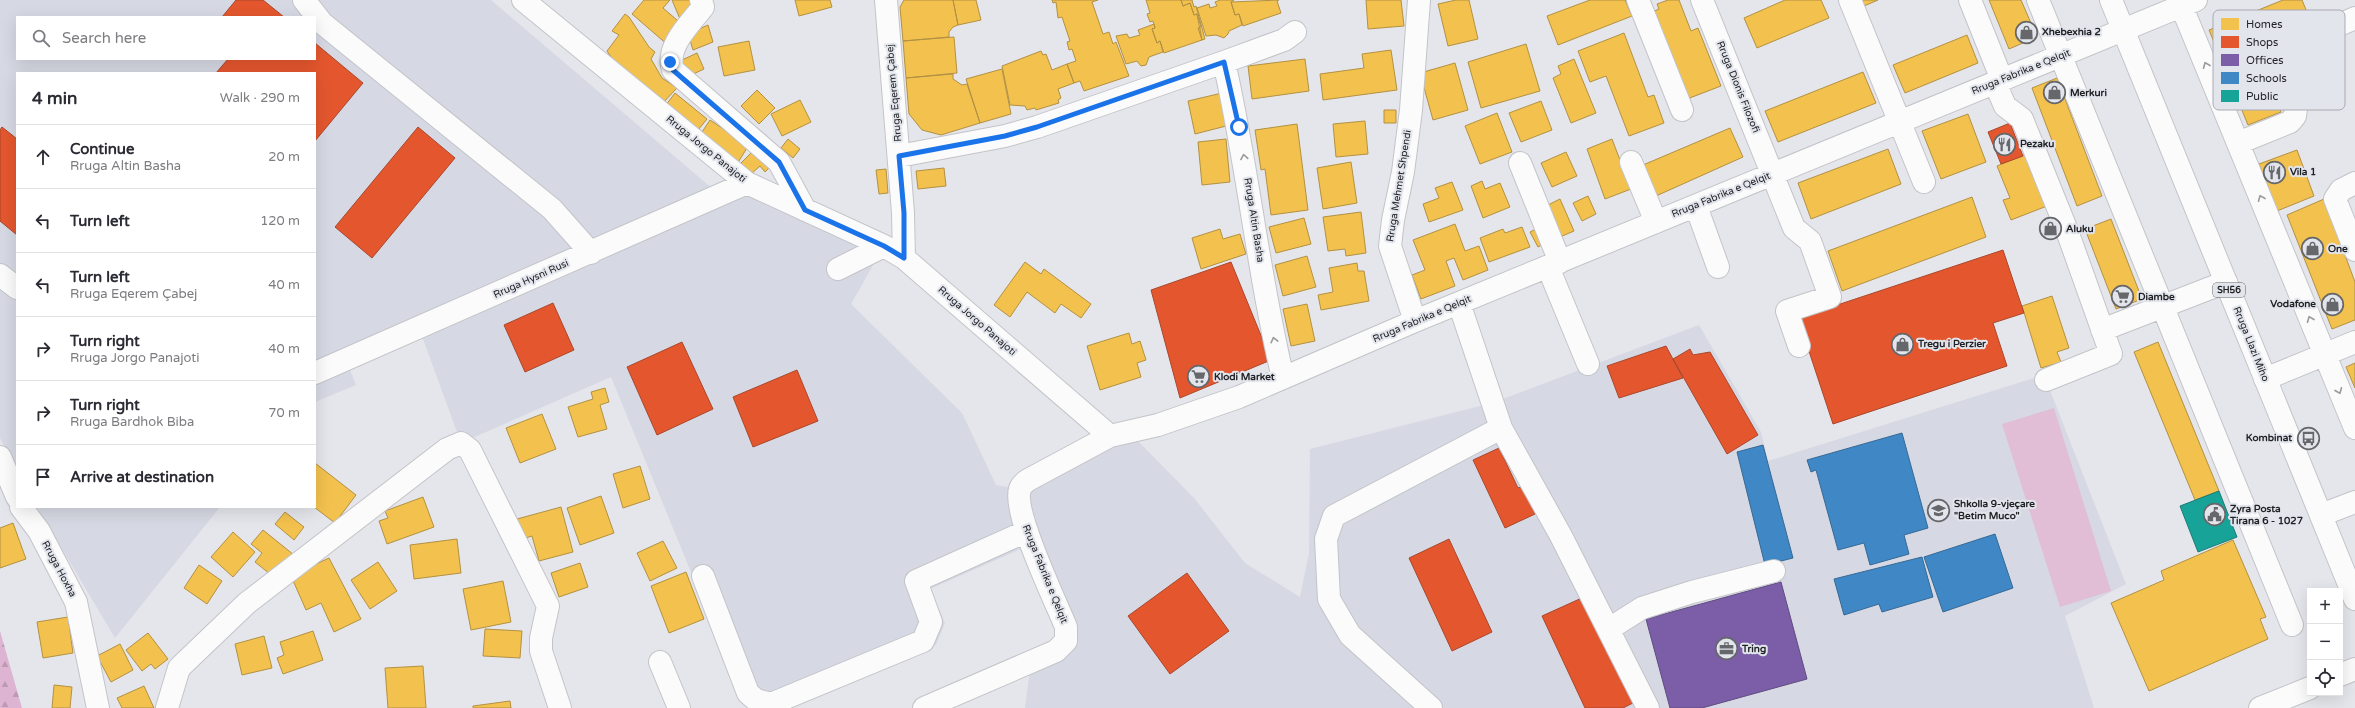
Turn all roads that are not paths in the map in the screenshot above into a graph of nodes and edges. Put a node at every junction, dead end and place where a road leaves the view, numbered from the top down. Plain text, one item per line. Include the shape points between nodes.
1 (304, 0) edge
2 (523, 0) edge
3 (700, 0) edge
4 (886, 0) edge
5 (1419, 0) edge
6 (1638, 0) edge
7 (1702, 0) edge
8 (1850, 0) edge
9 (1970, 0) edge
10 (2038, 0) edge
11 (2111, 0) edge
12 (2186, 2) edge
13 (2355, 18) edge
14 (2345, 22) edge
15 (2123, 30) junction
16 (1295, 32) dead end
17 (2061, 56) junction
18 (1224, 62) junction
19 (2213, 75) edge
20 (1999, 81) junction
21 (1682, 110) dead end
22 (2226, 110) edge
23 (2296, 110) edge
24 (1900, 122) junction
25 (2238, 143) junction
26 (899, 156) junction
27 (1631, 162) dead end
28 (1520, 163) dead end
29 (1773, 174) junction
30 (1924, 182) dead end
31 (747, 183) junction
32 (2355, 183) edge
33 (1696, 206) junction
34 (805, 210) junction
35 (1656, 222) junction
36 (884, 246) junction
37 (2355, 250) edge
38 (591, 253) junction
39 (904, 258) junction
40 (1554, 264) junction
41 (1718, 267) dead end
42 (838, 269) dead end
43 (0, 275) edge
44 (2226, 282) junction
45 (16, 287) edge
46 (1459, 303) junction
47 (2161, 306) junction
48 (1415, 321) junction
49 (2102, 330) junction
50 (2355, 342) edge
51 (1799, 346) dead end
52 (2325, 355) junction
53 (1588, 364) dead end
54 (316, 373) edge
55 (1283, 378) junction
56 (2265, 379) junction
57 (2046, 380) dead end
58 (1501, 428) junction
59 (2355, 428) edge
60 (1110, 436) junction
61 (0, 457) edge
62 (16, 495) edge
63 (2355, 502) edge
64 (22, 508) edge
65 (2321, 515) junction
66 (1027, 531) junction
67 (1774, 571) dead end
68 (703, 576) dead end
69 (2355, 599) edge
70 (2292, 625) dead end
71 (1609, 629) junction
72 (660, 662) dead end
73 (2355, 669) edge
74 (2343, 675) edge
75 (2307, 689) edge
76 (98, 708) edge
77 (167, 708) edge
78 (560, 708) edge
79 (679, 708) edge
80 (924, 708) edge
81 (1431, 708) edge
82 (1648, 708) edge
83 (2260, 708) edge

1 - 38 street via 322,23 552,209
2 - 31 street, Rruga Jorgo Panajoti
3 - 34 street via 703,7 672,49 670,62 673,70 779,162
4 - 26 street, Rruga Eqerem Çabej
5 - 48 street, Rruga Mehmet Shpendi via 1406,149 1390,246
6 - 21 street
7 - 29 street, Rruga Dionis Filozofi
8 - 24 street
9 - 20 street
10 - 17 street
11 - 15 street, Rruga Llazi Miho / SH56
12 - 15 street, Rruga Fabrika e Qelqit
19 -> 12 street
13 - 14 street
15 - 17 street, Rruga Fabrika e Qelqit
15 - 44 street, Rruga Llazi Miho / SH56
16 - 18 street via 1284,40
17 - 20 street, Rruga Fabrika e Qelqit
17 - 47 street
18 - 26 street via 1024,131
55 -> 18 street, Rruga Altin Basha via 1271,327 1239,127
20 - 24 street, Rruga Fabrika e Qelqit
20 - 49 street via 2005,106 2022,119 2066,228
25 -> 22 street
23 - 25 street via 2290,122
24 - 29 street, Rruga Fabrika e Qelqit
24 - 30 street
52 -> 25 street
26 - 39 street, Rruga Eqerem Çabej via 904,213
27 - 35 street
28 - 40 street
29 - 33 street, Rruga Fabrika e Qelqit
29 - 51 street, Rruga Dionis Filozofi via 1794,228 1810,241 1830,297 1787,311
31 - 34 street, Rruga Jorgo Panajoti
31 - 38 street, Rruga Hysni Rusi
32 - 37 street via 2341,190 2335,199
33 - 35 street, Rruga Fabrika e Qelqit
33 - 41 street
34 - 36 street, Rruga Jorgo Panajoti
35 - 40 street, Rruga Fabrika e Qelqit
36 - 39 street, Rruga Jorgo Panajoti
36 - 42 street
38 - 54 street, Rruga Hysni Rusi
39 - 60 street, Rruga Jorgo Panajoti
40 - 46 street, Rruga Fabrika e Qelqit
40 - 53 street
43 - 45 street
44 - 47 street
44 - 56 street, Rruga Llazi Miho / SH56
46 - 48 street, Rruga Fabrika e Qelqit
46 - 58 street
47 - 49 street
47 - 70 street
48 - 55 street, Rruga Fabrika e Qelqit
49 - 57 street via 2111,354
50 - 52 street
52 - 56 street
52 -> 59 street
55 - 60 street, Rruga Fabrika e Qelqit via 1187,415
56 - 65 street, Rruga Llazi Miho / SH56
58 - 71 street via 1562,536
58 - 81 street via 1334,516 1326,539 1329,599 1350,635
60 - 66 street, Rruga Fabrika e Qelqit via 1028,480 1020,489 1019,504
61 - 62 street
63 - 65 street
64 - 76 street, Rruga Hoxha via 39,531 76,602
65 - 69 street, Rruga Llazi Miho / SH56
66 - 68 street via 916,581 931,622 923,641 771,704 756,700 748,693
66 - 80 street, Rruga Fabrika e Qelqit via 1066,627 1066,640 1056,652
67 - 71 street via 1642,608
71 - 82 street
72 - 79 street
73 - 74 street
75 - 83 street
77 - 78 street via 179,668 247,603 447,449 461,443 470,450 548,606 540,638 541,651

